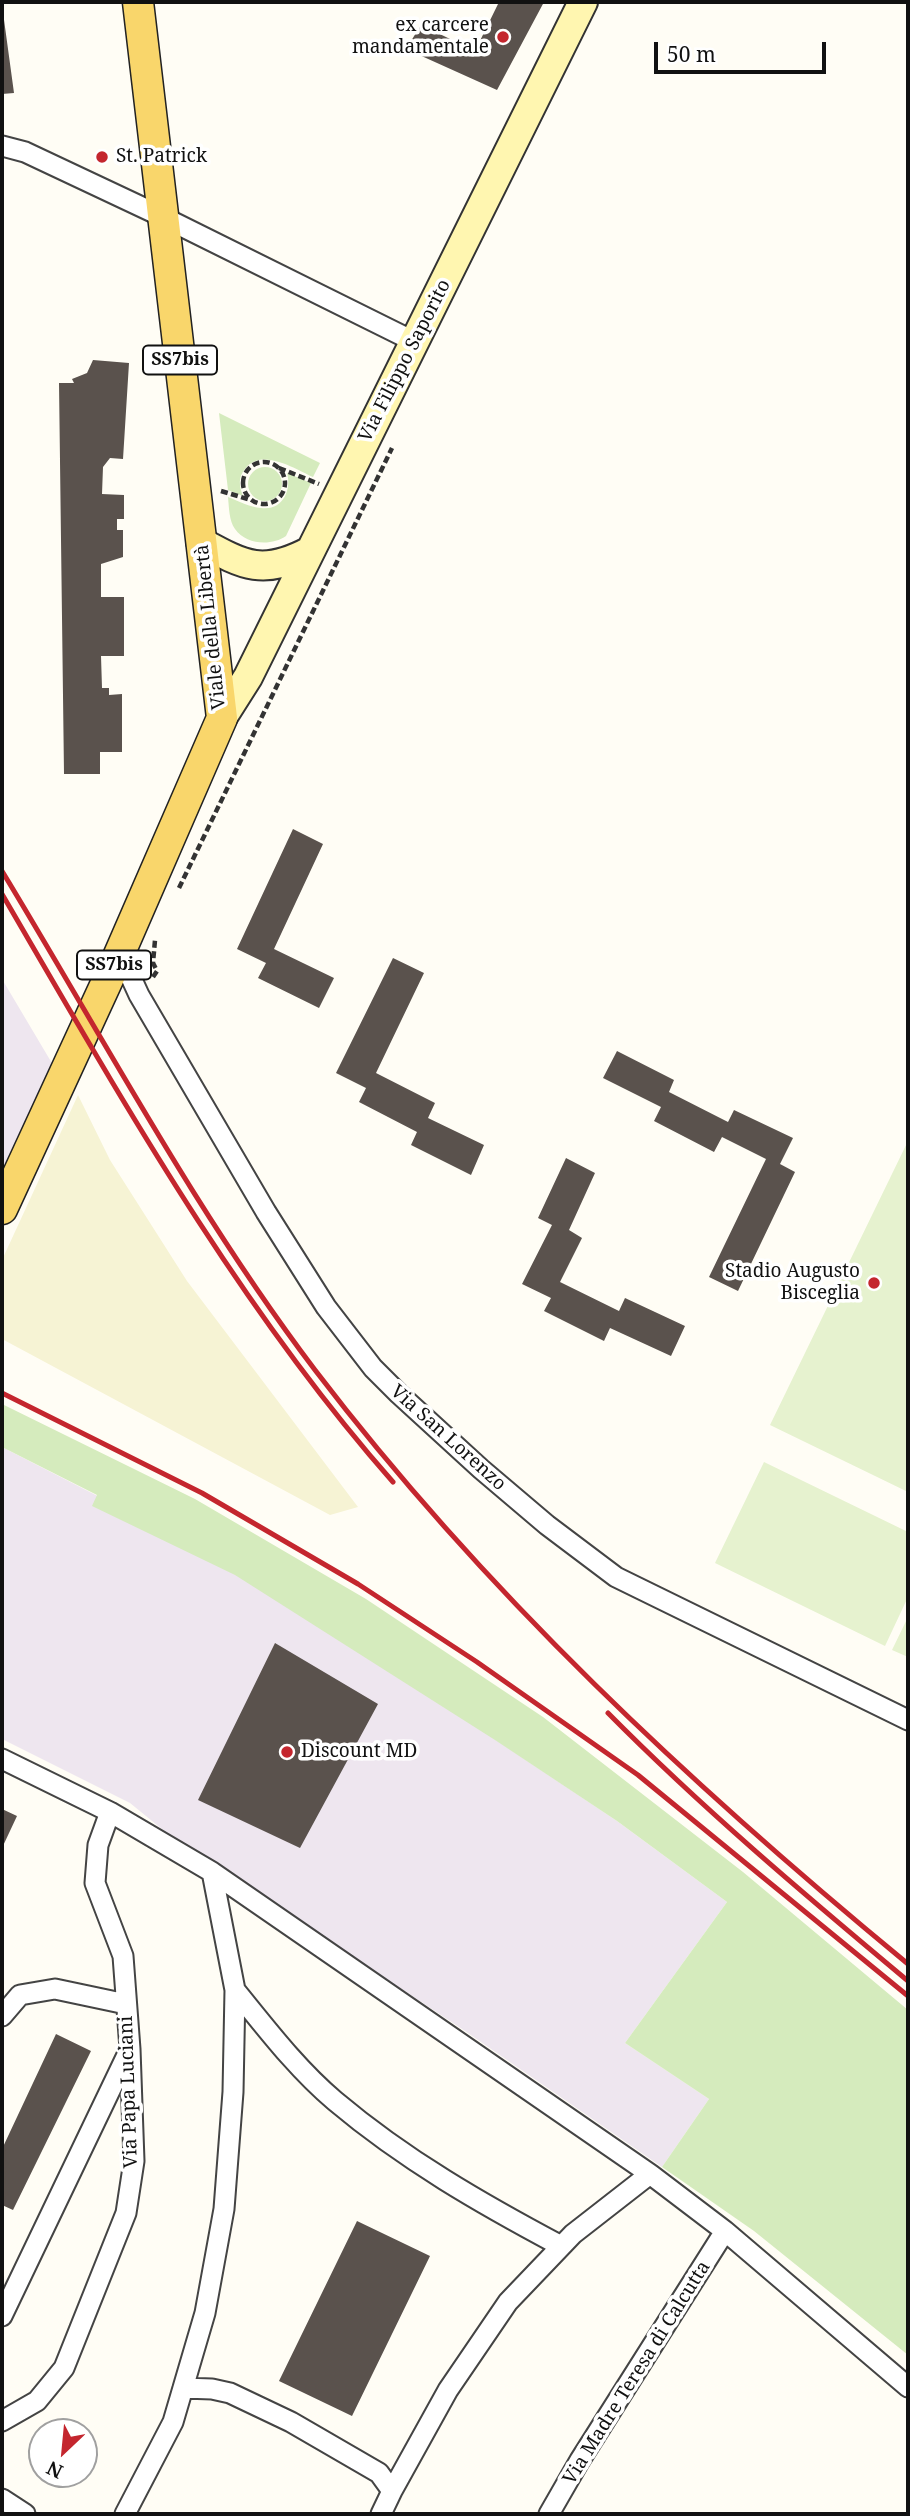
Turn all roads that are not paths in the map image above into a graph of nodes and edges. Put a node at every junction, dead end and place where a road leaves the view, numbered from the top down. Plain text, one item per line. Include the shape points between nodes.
1 (138, 2) edge
2 (583, 2) edge
3 (2, 146) edge
4 (163, 217) junction
5 (415, 342) junction
6 (201, 542) junction
7 (310, 551) junction
8 (222, 718) junction
9 (110, 974) junction
10 (2, 1209) edge
11 (908, 1720) edge
12 (2, 1759) edge
13 (110, 1812) junction
14 (212, 1872) junction
15 (235, 1990) junction
16 (126, 2004) junction
17 (2, 2015) edge
18 (130, 2049) junction
19 (650, 2174) junction
20 (725, 2231) junction
21 (561, 2246) junction
22 (2, 2316) edge
23 (908, 2387) edge
24 (183, 2388) junction
25 (2, 2421) edge
26 (392, 2491) junction
27 (2, 2498) edge
28 (26, 2514) edge
29 (125, 2514) edge
30 (381, 2514) edge
31 (549, 2514) edge

1 - 4 main road, Viale della Libertà / SS7bis
2 - 5 main road, Via Filippo Saporito
3 - 4 street via 25,152
4 - 5 street
4 - 6 main road, Viale della Libertà / SS7bis
5 - 7 main road, Via Filippo Saporito
6 - 7 main road via 233,560 259,567 288,562
6 - 8 main road, Viale della Libertà / SS7bis
7 - 8 main road, Via Filippo Saporito via 248,677
8 - 9 main road, Viale della Libertà / SS7bis
9 - 10 main road, Viale della Libertà / SS7bis
9 - 11 street, Via San Lorenzo via 121,993 139,995 326,1307 399,1394 547,1525 616,1577
12 - 13 street
13 - 14 street
13 - 16 street, Via Papa Luciani via 98,1845 95,1883 123,1956
14 - 15 street
14 - 19 street
15 - 21 street via 275,2041 333,2100 403,2155
15 - 24 street via 225,2209 205,2313
16 - 17 street via 55,1989 20,1996
16 - 18 street, Via Papa Luciani
18 - 22 street
18 - 25 street, Via Papa Luciani via 134,2161 126,2213 64,2368 37,2401
19 - 20 street
19 - 21 street
20 - 23 street
20 - 31 street, Via Madre Teresa di Calcutta
21 - 26 street via 508,2302 448,2390
24 - 26 street via 230,2393 291,2422 379,2473
24 - 29 street via 173,2422
26 - 30 street
27 - 28 street

